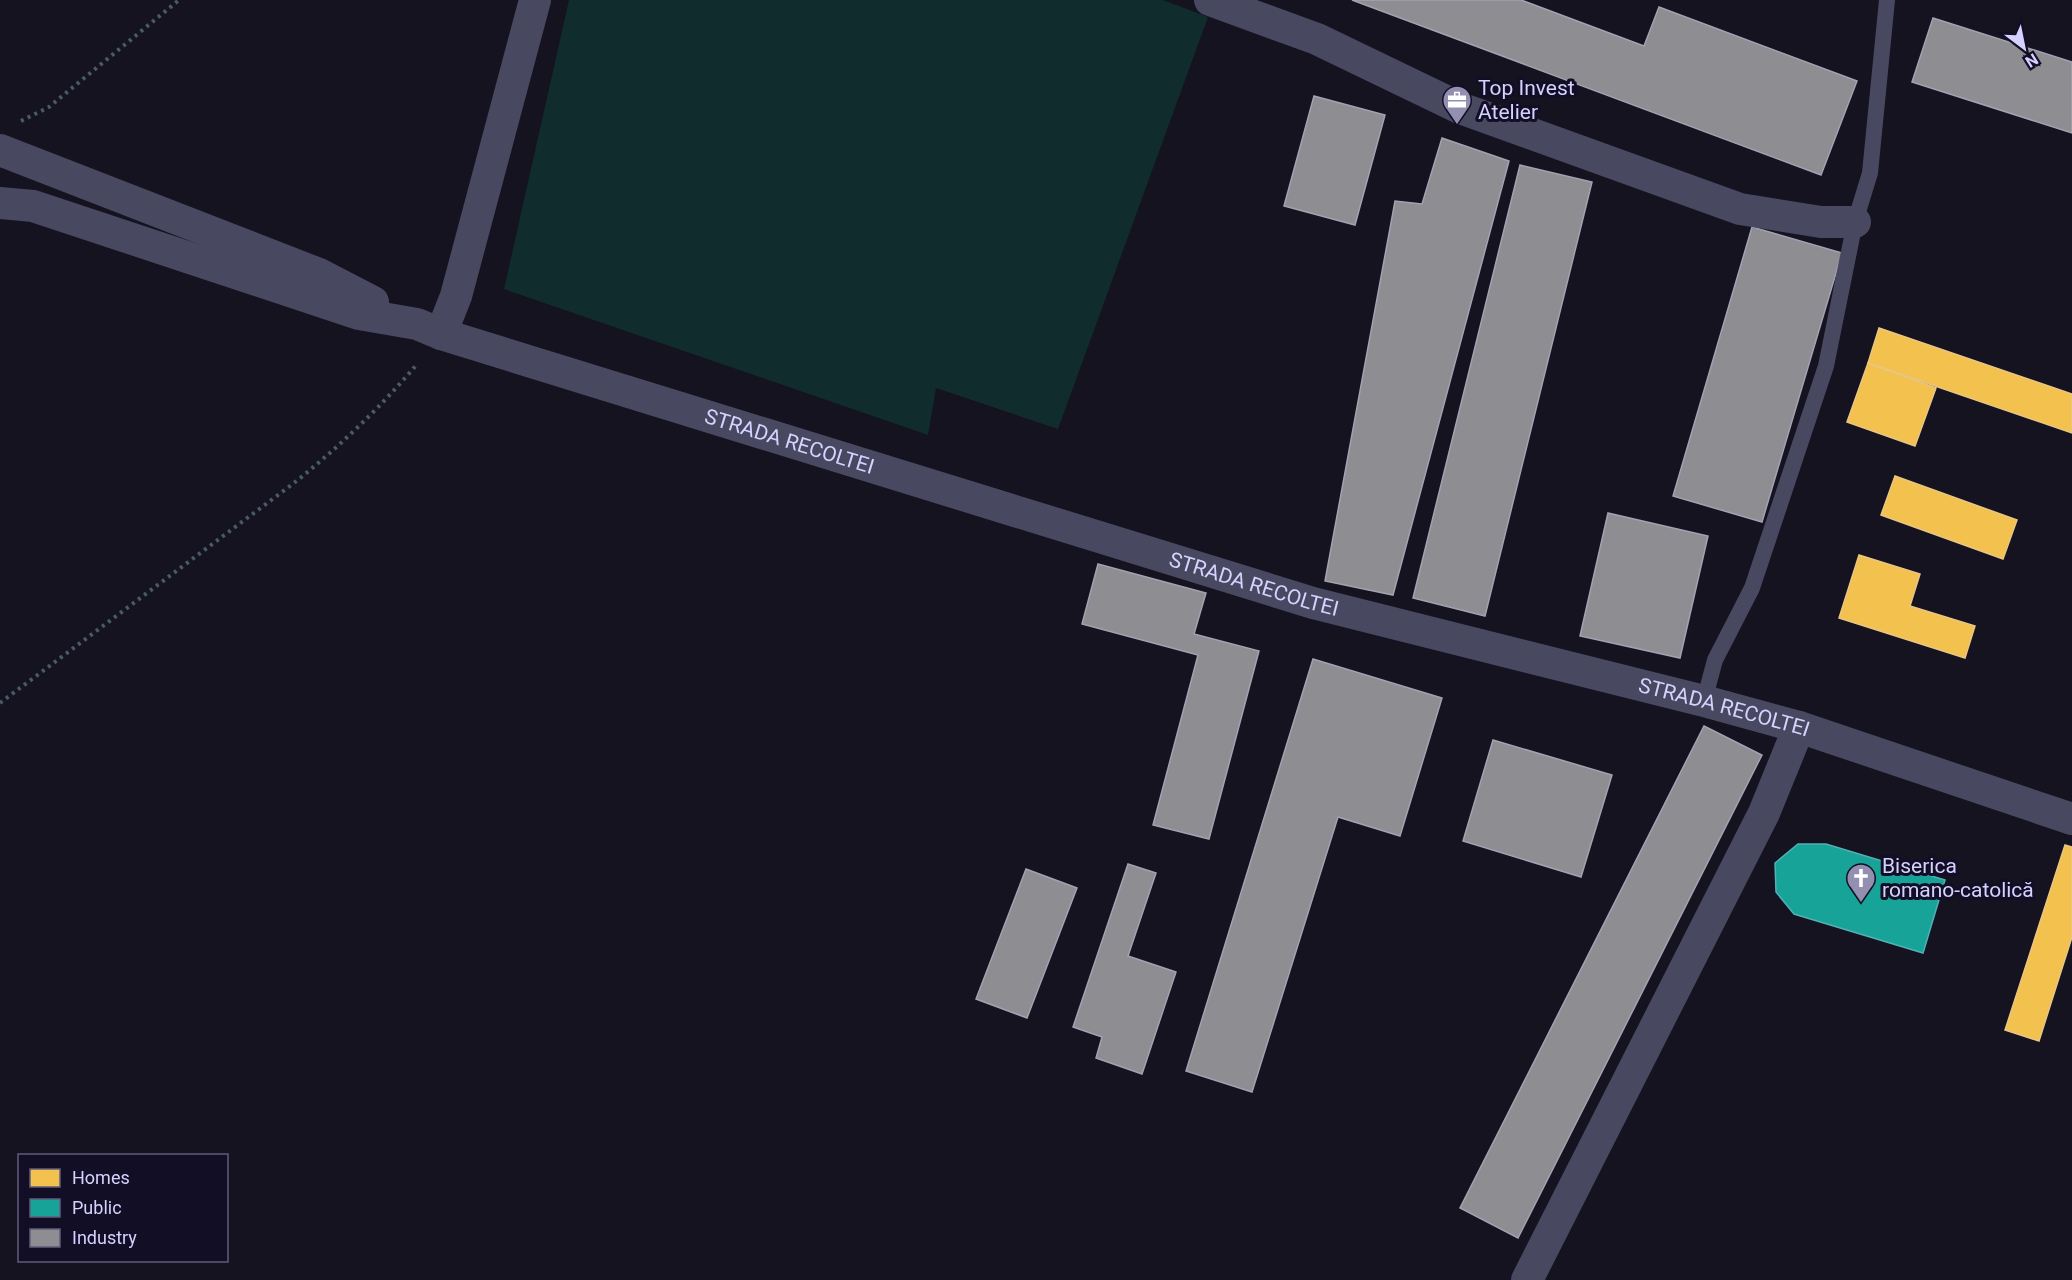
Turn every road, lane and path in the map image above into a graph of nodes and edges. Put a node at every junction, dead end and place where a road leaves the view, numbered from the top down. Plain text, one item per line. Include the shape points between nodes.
1 (179, 0) edge
2 (535, 0) edge
3 (1210, 0) edge
4 (1887, 0) edge
5 (20, 122) dead end
6 (0, 150) edge
7 (0, 203) edge
8 (1855, 222) junction
9 (429, 329) junction
10 (1704, 701) junction
11 (0, 703) edge
12 (1799, 727) junction
13 (2072, 819) edge
14 (1527, 1280) edge

1 - 5 path via 49,107
2 - 9 street via 456,296
3 - 8 street via 1317,39 1460,108 1740,208 1821,222
4 - 8 lane via 1870,173
6 - 9 street via 319,274
7 - 9 street via 33,206 359,314
8 - 10 lane via 1826,366 1752,588 1715,660
9 - 10 street, STRADA RECOLTEI via 1313,603
9 - 11 path via 396,388 328,456
10 - 12 street, STRADA RECOLTEI
12 - 13 street, STRADA RECOLTEI
12 - 14 street via 1764,813

